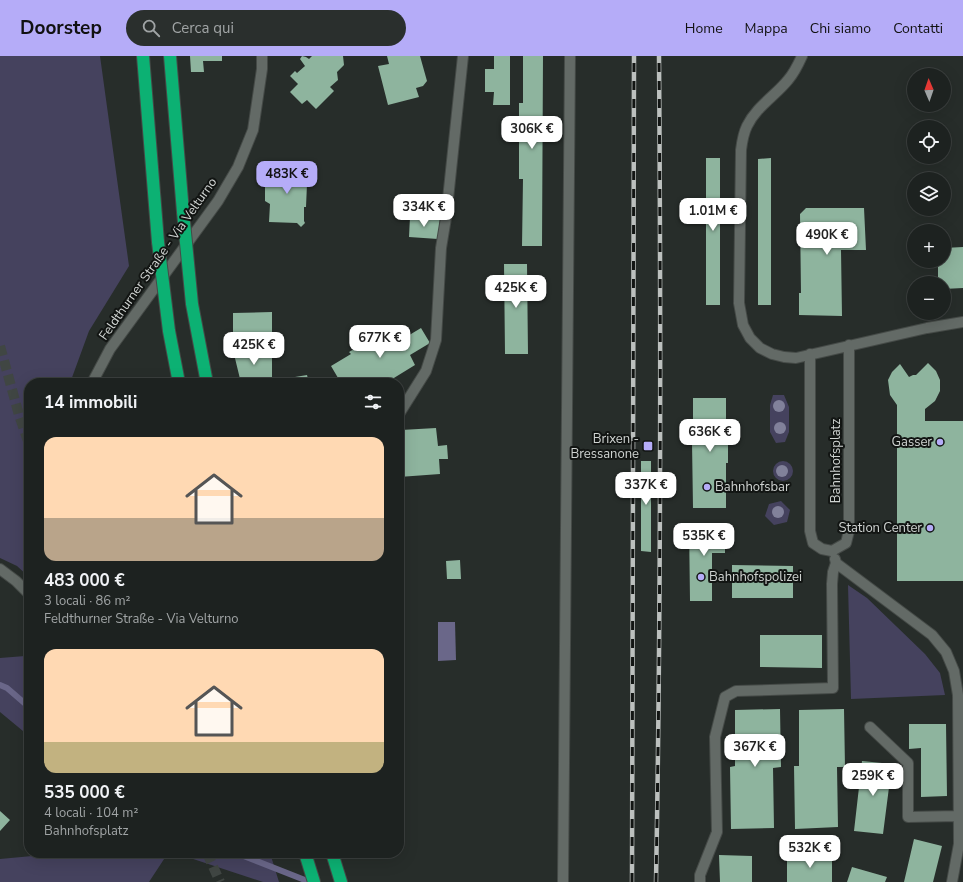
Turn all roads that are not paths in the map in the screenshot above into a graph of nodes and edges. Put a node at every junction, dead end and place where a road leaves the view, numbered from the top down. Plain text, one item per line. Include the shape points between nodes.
1 (143, 56) edge
2 (170, 56) edge
3 (262, 56) edge
4 (463, 56) edge
5 (570, 56) edge
6 (802, 56) edge
7 (963, 322) edge
8 (849, 345) junction
9 (810, 354) junction
10 (95, 378) edge
11 (178, 378) edge
12 (205, 378) edge
13 (404, 406) edge
14 (832, 551) junction
15 (836, 564) junction
16 (0, 570) edge
17 (24, 589) edge
18 (870, 727) dead end
19 (958, 816) junction
20 (307, 858) edge
21 (333, 858) edge
22 (314, 882) edge
23 (340, 882) edge
24 (563, 882) edge
25 (700, 882) edge
26 (952, 882) edge

1 - 11 highway, bridge via 158,242 169,331
2 - 12 highway, bridge via 192,304
3 - 10 street, Feldthurner Straße - Via Velturno via 253,130 238,167 218,201 110,349
4 - 13 street via 441,248 436,340 426,371
5 - 24 street
6 - 9 street via 787,81 755,114 742,138 739,303 743,325 750,338 760,348 784,357 796,358
7 - 8 street
8 - 9 street
8 - 14 street, Bahnhofsplatz via 849,531 846,543
9 - 14 street, Bahnhofsplatz via 810,531 814,543 822,549
14 - 15 street
15 - 19 street via 932,635 946,652 954,671 958,695
15 - 25 street via 832,584 833,688 736,691 725,697 715,737 716,832 700,875
16 - 17 street
18 - 19 street via 908,763 908,817
19 - 26 street via 959,844
20 - 22 highway
21 - 23 highway

